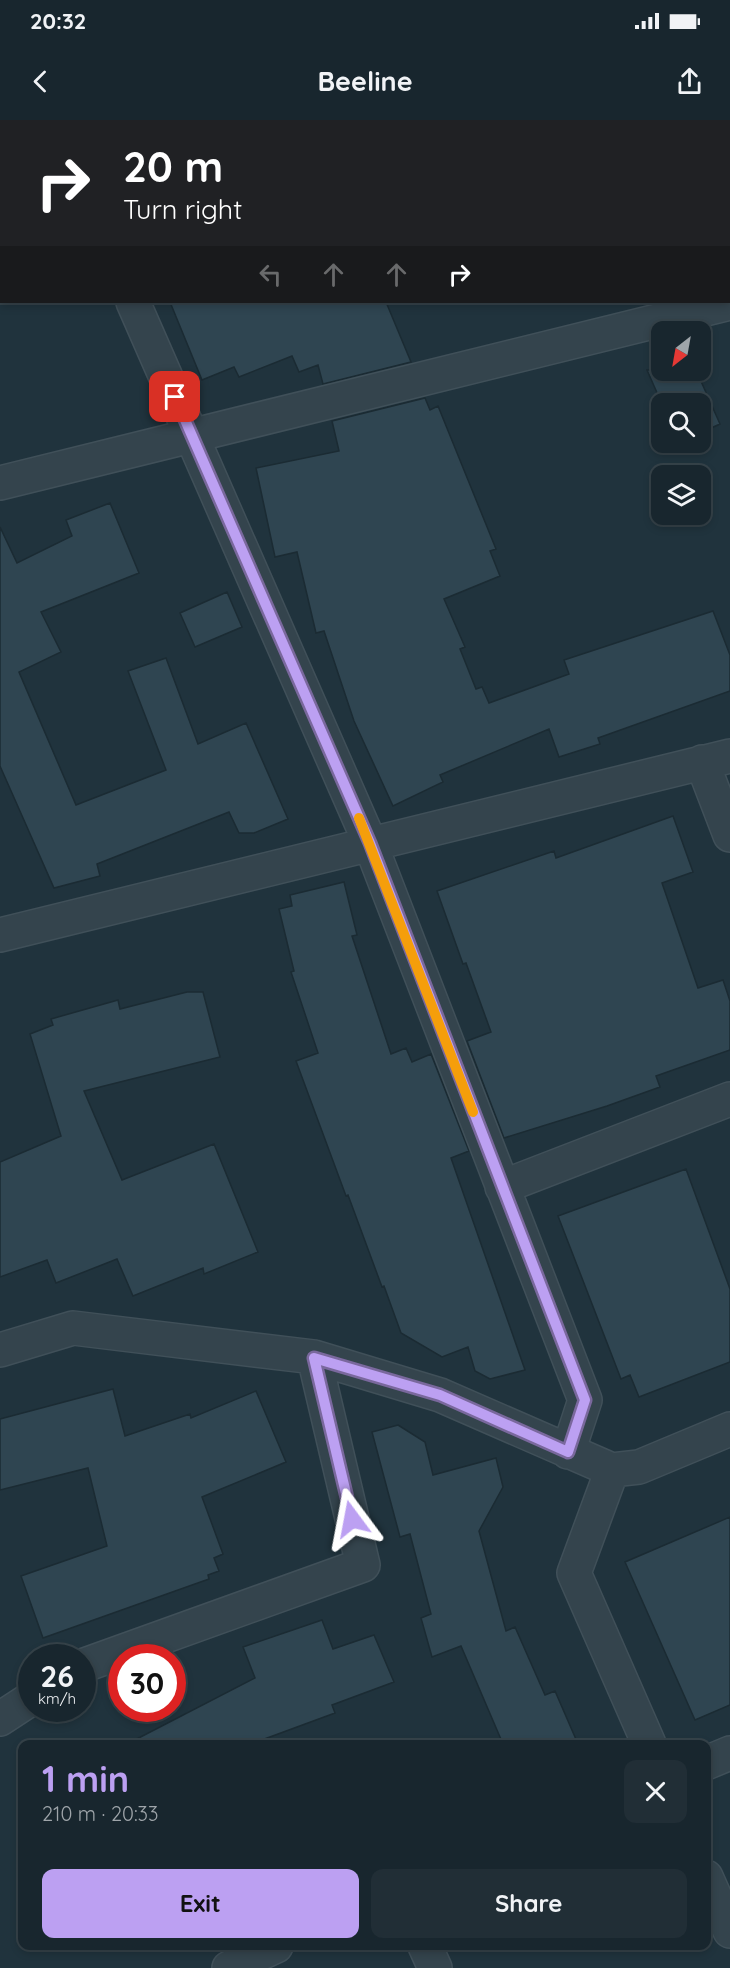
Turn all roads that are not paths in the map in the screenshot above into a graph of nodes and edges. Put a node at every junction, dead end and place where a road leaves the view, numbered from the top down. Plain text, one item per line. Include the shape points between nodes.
1 (133, 303) edge
2 (730, 303) edge
3 (191, 435) junction
4 (0, 483) edge
5 (716, 759) edge
6 (730, 835) edge
7 (370, 843) junction
8 (0, 936) edge
9 (730, 1099) edge
10 (502, 1187) junction
11 (0, 1350) edge
12 (314, 1358) junction
13 (730, 1429) edge
14 (568, 1452) junction
15 (612, 1470) junction
16 (96, 1661) edge
17 (18, 1707) edge
18 (0, 1719) edge
19 (647, 1740) edge
20 (730, 1753) edge
21 (711, 1761) edge
22 (711, 1888) edge
23 (730, 1931) edge
24 (267, 1950) edge
25 (427, 1950) edge
26 (228, 1968) edge
27 (435, 1968) edge

1 - 3 street
2 - 3 street
3 - 4 street
3 - 7 street
5 - 6 street
5 - 7 street
7 - 8 street
7 - 10 street
9 - 10 street
10 - 14 street via 585,1400
11 - 12 street via 73,1328
12 - 14 street via 440,1395
12 - 16 street via 363,1565
13 - 15 street via 639,1467
14 - 15 street
15 - 19 street via 574,1573
17 - 18 street
20 - 21 street
22 - 23 street
24 - 26 street
25 - 27 street

